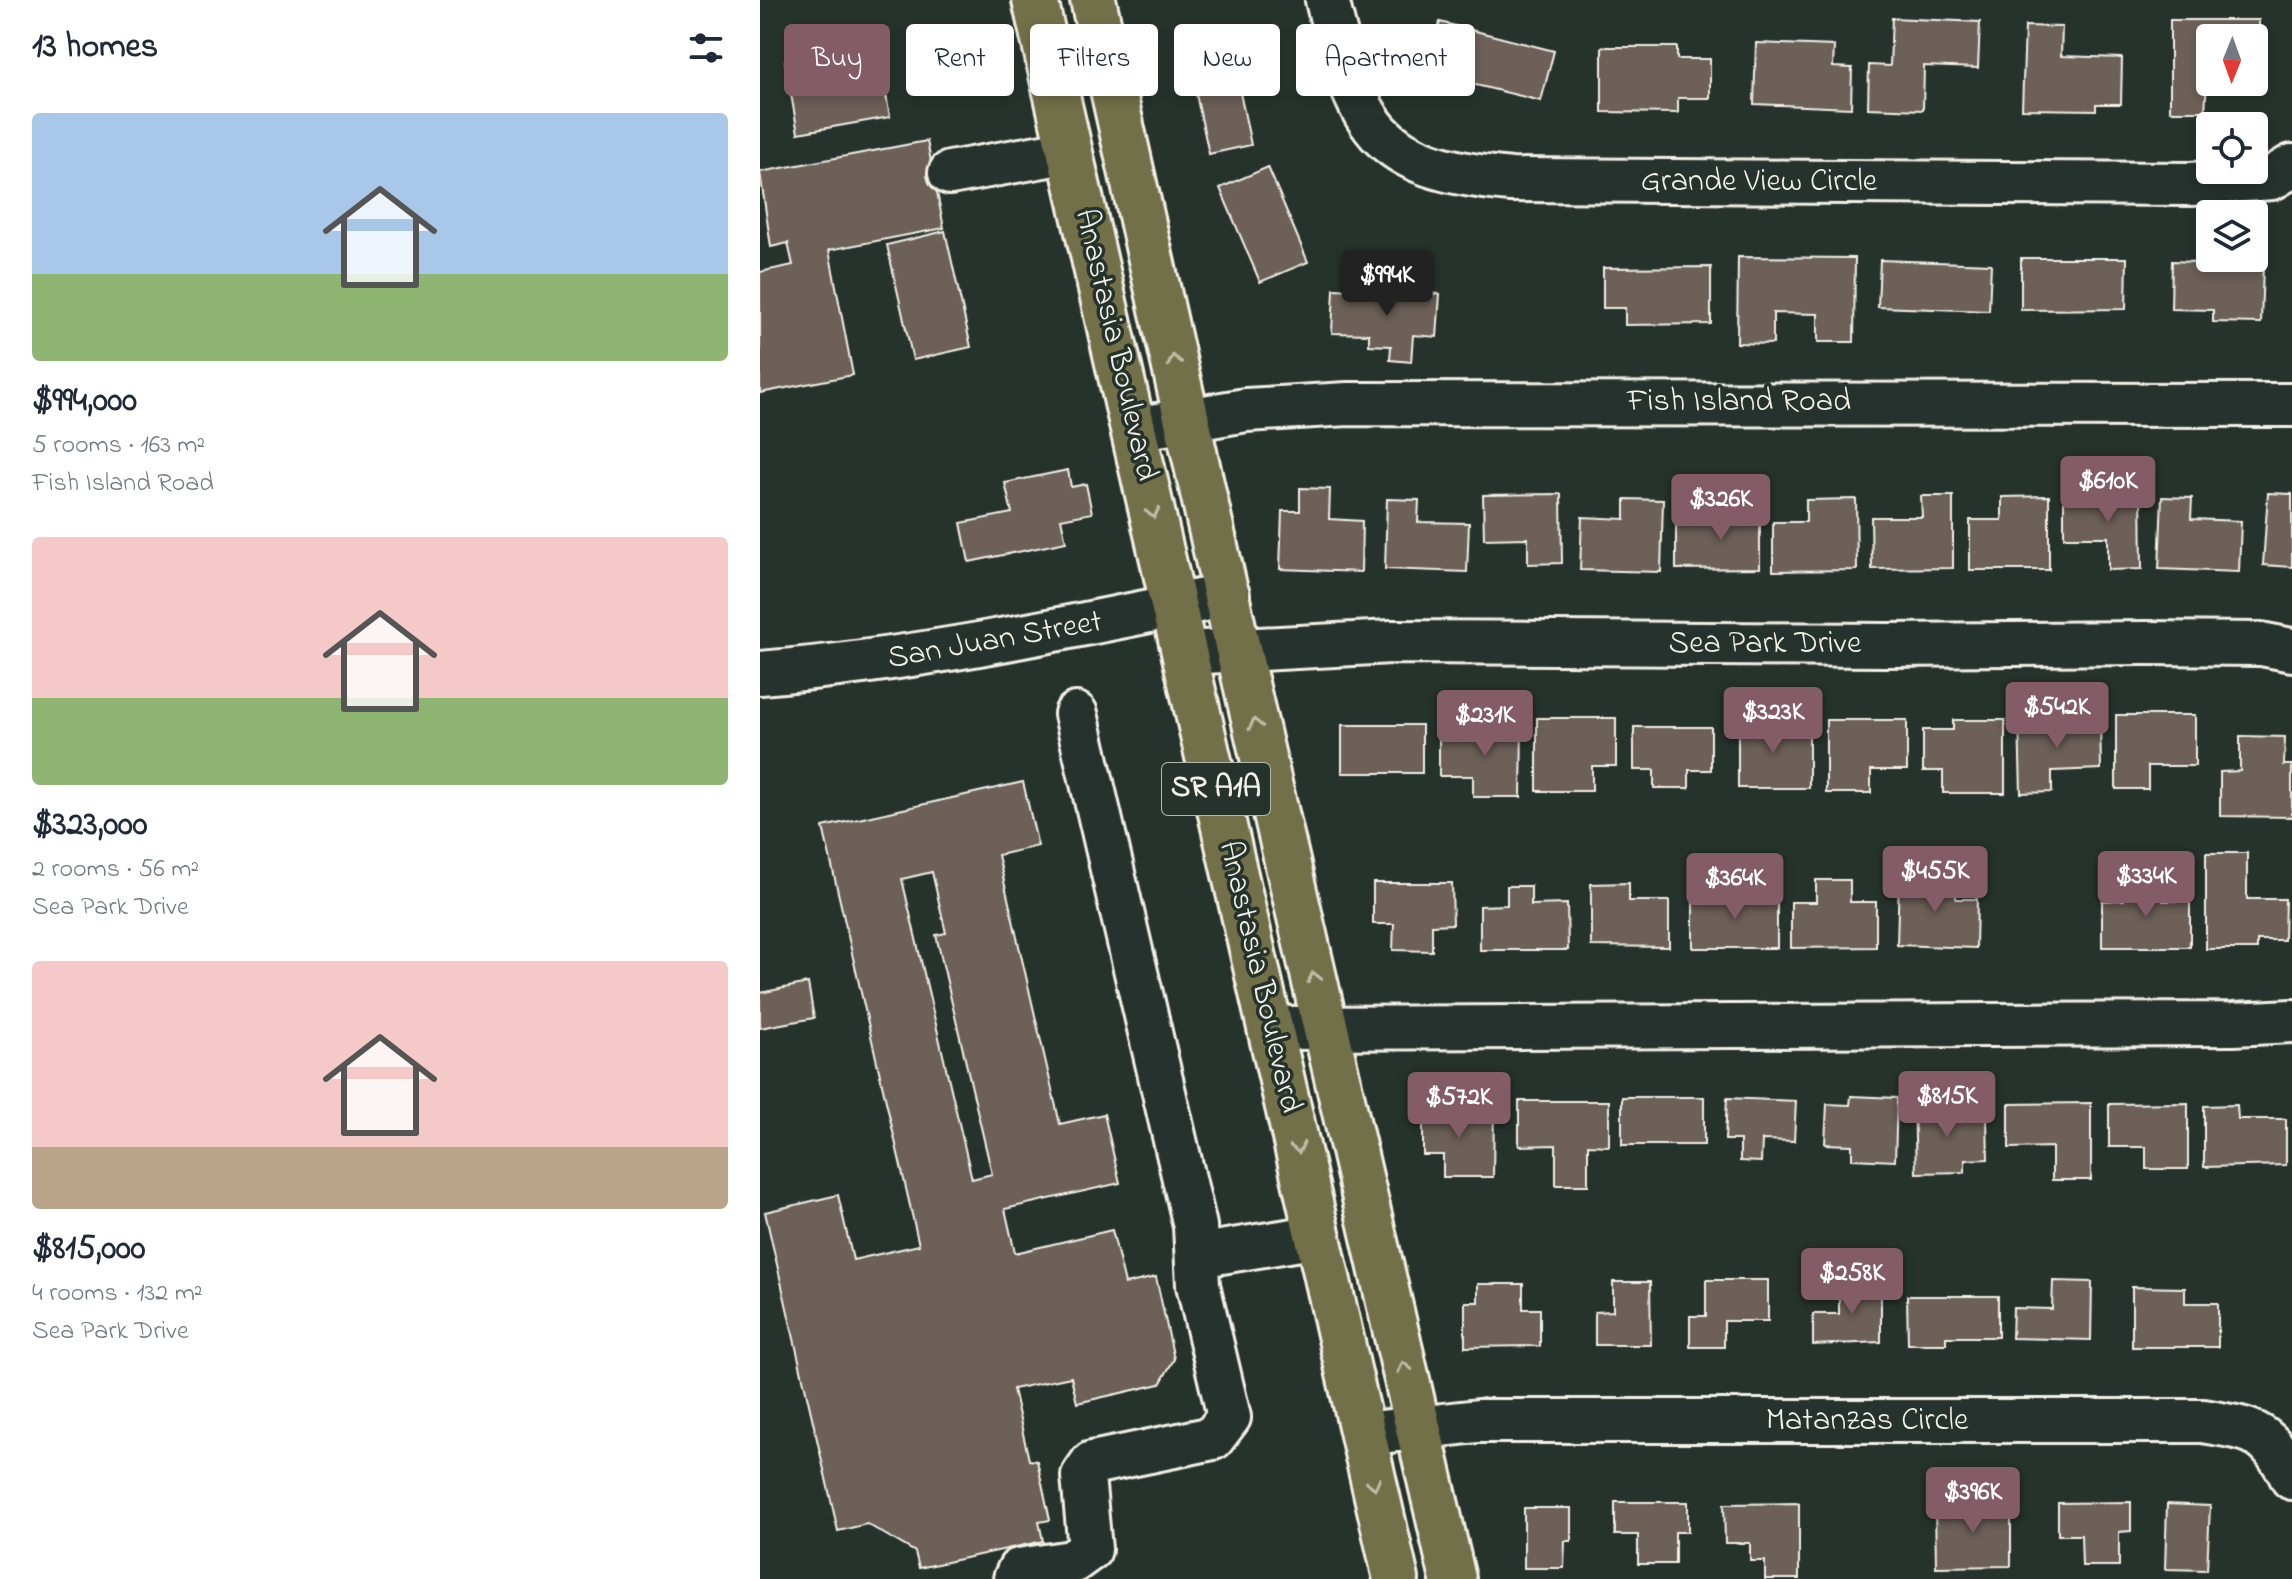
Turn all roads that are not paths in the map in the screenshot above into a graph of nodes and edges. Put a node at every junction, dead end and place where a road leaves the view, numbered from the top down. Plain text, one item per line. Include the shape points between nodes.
1 (1035, 0) edge
2 (1093, 0) edge
3 (1327, 0) edge
4 (1070, 151) junction
5 (2292, 166) edge
6 (950, 173) dead end
7 (2292, 405) edge
8 (1187, 418) junction
9 (1134, 429) junction
10 (1228, 595) junction
11 (1174, 606) junction
12 (1238, 649) junction
13 (2292, 650) edge
14 (1185, 653) junction
15 (760, 673) edge
16 (1076, 714) dead end
17 (2292, 1021) edge
18 (1325, 1027) junction
19 (1271, 1028) junction
20 (1318, 1236) junction
21 (1197, 1256) junction
22 (1418, 1427) junction
23 (1363, 1434) junction
24 (2292, 1478) edge
25 (1015, 1579) edge
26 (1396, 1579) edge
27 (1453, 1579) edge

1 - 4 main road, Anastasia Boulevard / SR A1A
8 -> 2 main road, Anastasia Boulevard / SR A1A
3 - 5 street, Grande View Circle via 1358,106 1393,149 1429,167 1471,176 2191,184 2272,178
4 - 6 street
4 - 9 main road, Anastasia Boulevard / SR A1A
7 - 8 street, Fish Island Road via 1379,403
8 - 9 street, Fish Island Road
8 - 10 main road, Anastasia Boulevard / SR A1A
9 -> 11 main road, Anastasia Boulevard / SR A1A
10 - 11 street, San Juan Street
10 - 12 main road, Anastasia Boulevard / SR A1A
11 - 14 main road, Anastasia Boulevard / SR A1A
11 - 15 street, San Juan Street via 883,662
12 - 13 street, Sea Park Drive via 1407,642 2261,644
12 - 14 street, Sea Park Drive
18 -> 12 main road, Anastasia Boulevard / SR A1A
14 - 19 main road, Anastasia Boulevard / SR A1A
16 - 21 street via 1195,1226
17 - 18 street
18 - 19 street
22 -> 18 main road, Anastasia Boulevard / SR A1A
19 -> 20 main road, Anastasia Boulevard / SR A1A
20 - 21 street
20 - 23 main road, Anastasia Boulevard / SR A1A
21 - 25 street via 1198,1285 1229,1417 1213,1438 1092,1463 1083,1476 1090,1549 1072,1562 1019,1570
22 - 23 street, Matanzas Circle
22 - 24 street, Matanzas Circle via 1478,1421 2203,1421 2252,1430 2276,1448
22 - 27 main road, Anastasia Boulevard / SR A1A
23 -> 26 main road, Anastasia Boulevard / SR A1A

